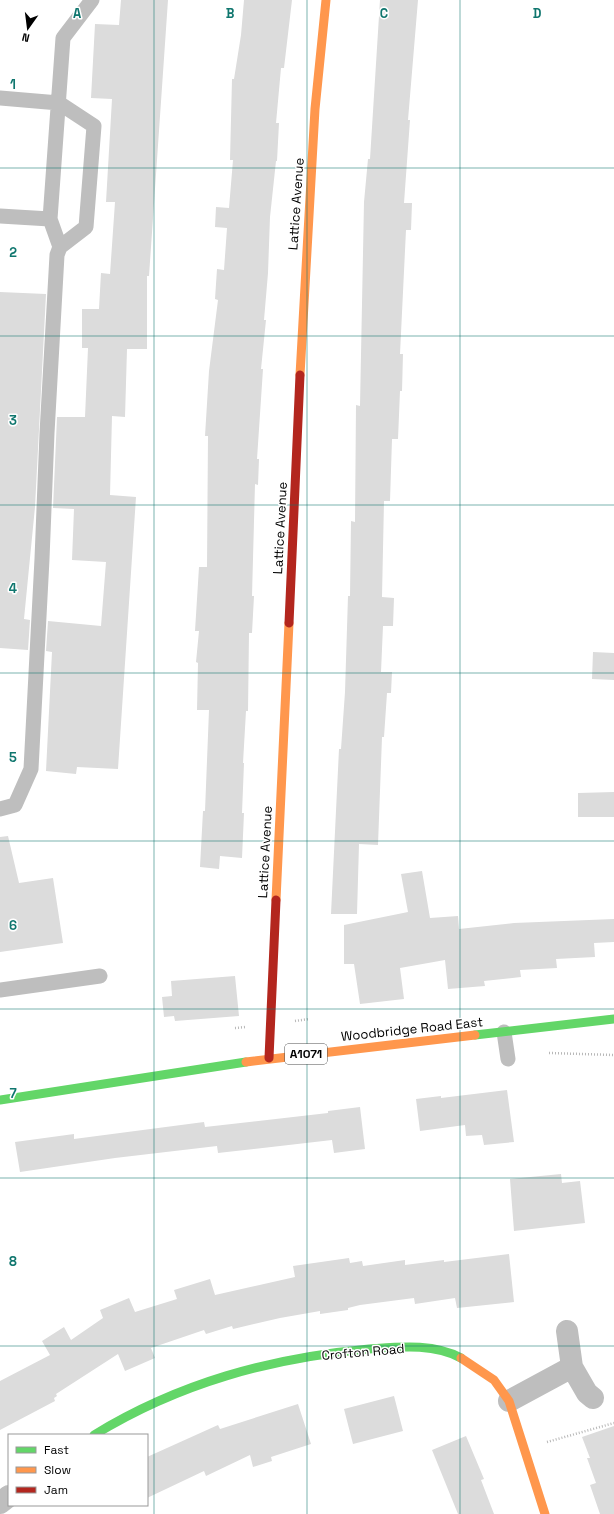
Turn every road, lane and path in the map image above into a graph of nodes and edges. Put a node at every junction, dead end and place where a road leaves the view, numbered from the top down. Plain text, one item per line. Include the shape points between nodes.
1 (92, 0) edge
2 (326, 0) edge
3 (0, 98) edge
4 (59, 103) junction
5 (0, 216) edge
6 (50, 219) junction
7 (60, 246) junction
8 (0, 809) edge
9 (100, 976) dead end
10 (0, 990) edge
11 (614, 1019) edge
12 (504, 1032) junction
13 (269, 1058) junction
14 (508, 1059) dead end
15 (0, 1100) edge
16 (567, 1331) dead end
17 (572, 1367) junction
18 (593, 1398) dead end
19 (509, 1401) junction
20 (614, 1423) edge
21 (96, 1434) edge
22 (525, 1448) junction
23 (8, 1497) edge
24 (0, 1503) edge
25 (546, 1514) edge

1 - 4 lane via 63,38
2 - 13 street, Lattice Avenue via 315,109 305,271
3 - 4 lane
4 - 6 lane
4 - 7 lane via 94,126 86,227
5 - 6 lane
6 - 7 lane
7 - 8 lane via 47,433 31,769 15,805
9 - 10 lane
11 - 12 street, Woodbridge Road East / A1071
12 - 13 street, Woodbridge Road East / A1071
12 - 14 lane
13 - 15 street, Woodbridge Road East / A1071
16 - 17 street
17 - 18 street via 587,1393
17 - 19 street
19 - 21 street, Crofton Road via 494,1380 450,1352 430,1348 396,1347 340,1352 278,1362 229,1374 183,1390 122,1418
19 - 22 street, Crofton Road
20 - 22 path
22 - 25 street, Crofton Road
23 - 24 street

